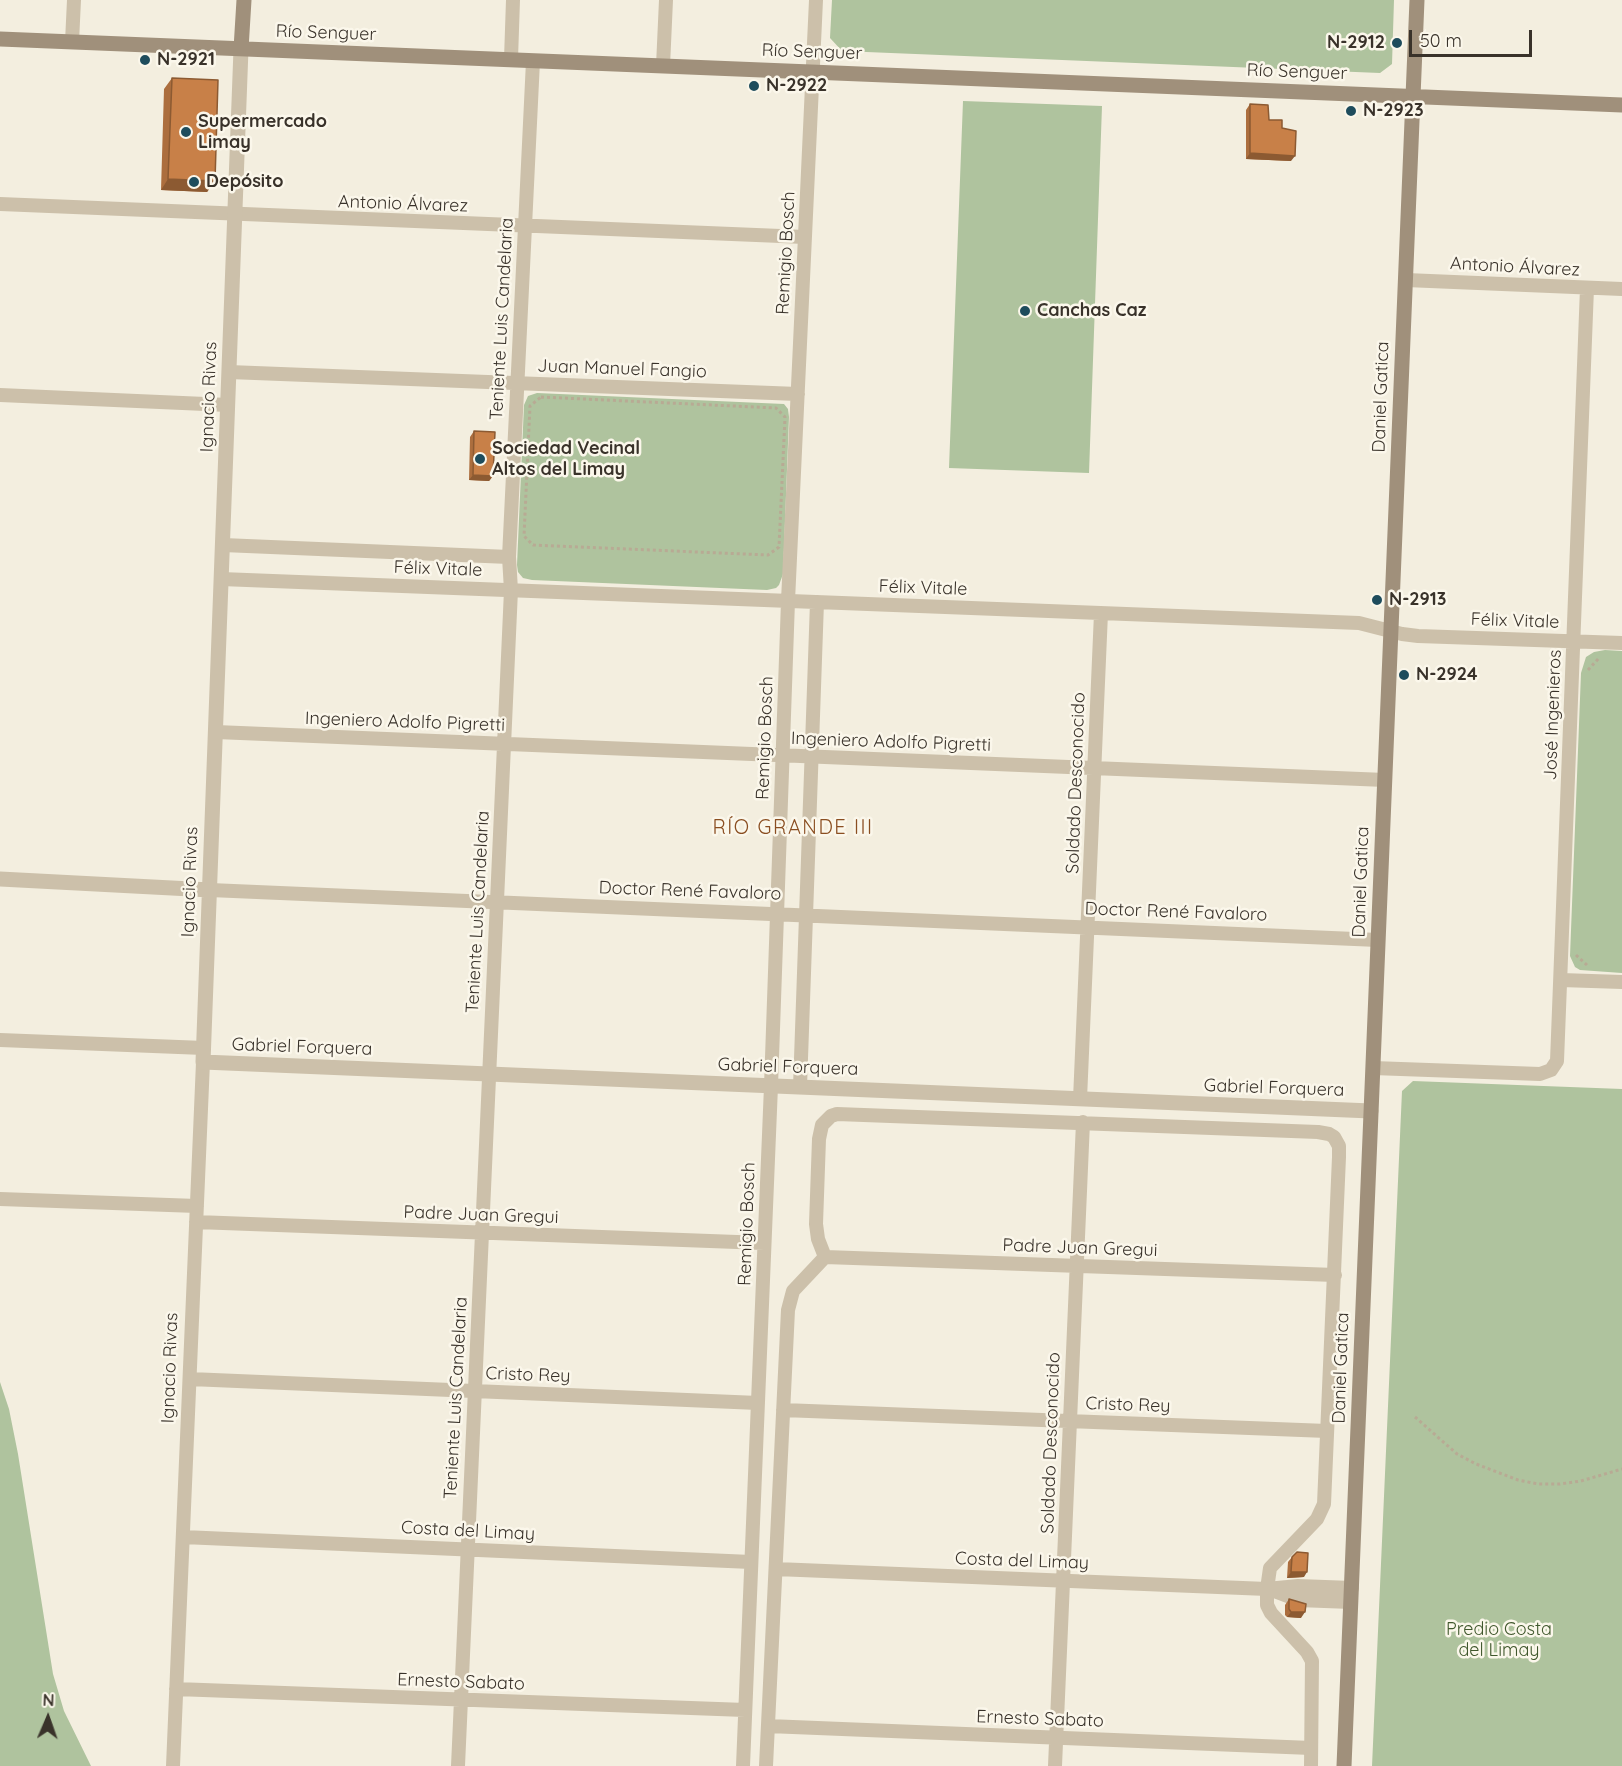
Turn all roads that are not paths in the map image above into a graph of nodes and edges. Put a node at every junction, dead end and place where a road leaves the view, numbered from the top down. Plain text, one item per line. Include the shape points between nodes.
1 (74, 0) edge
2 (244, 0) edge
3 (513, 0) edge
4 (666, 0) edge
5 (816, 0) edge
6 (1417, 0) edge
7 (0, 39) edge
8 (72, 42) junction
9 (242, 49) junction
10 (511, 59) junction
11 (533, 60) junction
12 (663, 66) junction
13 (812, 72) junction
14 (1413, 96) junction
15 (1622, 105) edge
16 (0, 204) edge
17 (235, 215) junction
18 (525, 226) junction
19 (805, 237) junction
20 (1406, 280) junction
21 (1587, 288) junction
22 (1622, 289) edge
23 (229, 372) junction
24 (517, 383) junction
25 (798, 394) junction
26 (0, 395) edge
27 (228, 405) junction
28 (223, 545) junction
29 (509, 557) junction
30 (222, 579) junction
31 (511, 590) junction
32 (788, 601) junction
33 (817, 602) junction
34 (1101, 613) junction
35 (1391, 631) junction
36 (1573, 641) junction
37 (1622, 643) edge
38 (216, 732) junction
39 (504, 744) junction
40 (783, 756) junction
41 (812, 756) junction
42 (1094, 768) junction
43 (1385, 780) junction
44 (0, 879) edge
45 (210, 890) junction
46 (497, 903) junction
47 (777, 915) junction
48 (806, 916) junction
49 (1088, 928) junction
50 (1378, 940) junction
51 (1561, 980) junction
52 (1622, 982) edge
53 (0, 1040) edge
54 (203, 1055) junction
55 (1373, 1068) junction
56 (489, 1074) junction
57 (771, 1086) junction
58 (800, 1088) junction
59 (1080, 1099) junction
60 (1371, 1112) junction
61 (1083, 1122) junction
62 (0, 1199) edge
63 (197, 1206) junction
64 (196, 1222) junction
65 (482, 1233) junction
66 (764, 1243) junction
67 (825, 1257) junction
68 (1077, 1266) junction
69 (1335, 1275) junction
70 (189, 1379) junction
71 (475, 1391) junction
72 (758, 1403) junction
73 (783, 1410) junction
74 (1070, 1421) junction
75 (1328, 1431) junction
76 (183, 1537) junction
77 (468, 1549) junction
78 (751, 1562) junction
79 (776, 1569) junction
80 (1063, 1581) junction
81 (1267, 1589) junction
82 (1351, 1595) junction
83 (176, 1689) junction
84 (461, 1700) junction
85 (745, 1710) junction
86 (768, 1726) junction
87 (1057, 1738) junction
88 (1311, 1748) junction
89 (173, 1766) edge
90 (458, 1766) edge
91 (743, 1766) edge
92 (766, 1766) edge
93 (1056, 1766) edge
94 (1311, 1766) edge
95 (1344, 1766) edge

1 - 8 street
2 - 9 main road, Ignacio Rivas
3 - 10 street
4 - 12 street
5 - 13 street, Remigio Bosch
6 - 14 main road, Daniel Gatica
7 - 8 main road, Río Senguer
8 - 9 main road, Río Senguer
9 - 10 main road, Río Senguer
9 - 17 street, Ignacio Rivas
10 - 11 main road, Río Senguer
11 - 12 main road, Río Senguer
11 - 18 street, Teniente Luis Candelaria
12 - 13 main road, Río Senguer
13 - 14 main road, Río Senguer
13 - 19 street, Remigio Bosch
14 - 15 main road, Río Senguer
14 - 20 main road, Daniel Gatica
16 - 17 street, Antonio Álvarez
17 - 18 street, Antonio Álvarez
17 - 23 street, Ignacio Rivas
18 - 19 street, Antonio Álvarez
18 - 24 street, Teniente Luis Candelaria
19 - 25 street, Remigio Bosch
20 - 21 street, Antonio Álvarez
20 - 35 main road, Daniel Gatica
21 - 22 street, Antonio Álvarez
21 - 36 street, José Ingenieros
23 - 24 street, Juan Manuel Fangio
23 - 27 street, Ignacio Rivas
24 - 25 street, Juan Manuel Fangio
24 - 29 street, Teniente Luis Candelaria
25 - 32 street, Remigio Bosch
26 - 27 street
27 - 28 street, Ignacio Rivas
28 - 29 street, Félix Vitale
28 - 30 street, Ignacio Rivas
29 - 31 street, Teniente Luis Candelaria
30 - 31 street, Félix Vitale
30 - 38 street, Ignacio Rivas
31 - 32 street, Félix Vitale
31 - 39 street, Teniente Luis Candelaria
32 - 33 street, Félix Vitale
32 - 40 street, Remigio Bosch
33 - 34 street, Félix Vitale
33 - 41 street
34 - 35 street, Félix Vitale via 1359,623
34 - 42 street, Soldado Desconocido
35 - 36 street, Félix Vitale via 1419,636
35 - 43 main road, Daniel Gatica
36 - 37 street, Félix Vitale
36 - 51 street, José Ingenieros
38 - 39 street, Ingeniero Adolfo Pigretti
38 - 45 street, Ignacio Rivas
39 - 40 street, Ingeniero Adolfo Pigretti
39 - 46 street, Teniente Luis Candelaria
40 - 41 street, Ingeniero Adolfo Pigretti
40 - 47 street, Remigio Bosch
41 - 42 street, Ingeniero Adolfo Pigretti
41 - 48 street
42 - 43 street, Ingeniero Adolfo Pigretti
42 - 49 street, Soldado Desconocido
43 - 50 main road, Daniel Gatica
44 - 45 street, Doctor René Favaloro
45 - 46 street, Doctor René Favaloro
45 - 54 street, Ignacio Rivas
46 - 47 street, Doctor René Favaloro
46 - 56 street, Teniente Luis Candelaria
47 - 48 street, Doctor René Favaloro
47 - 57 street, Remigio Bosch
48 - 49 street, Doctor René Favaloro
48 - 58 street
49 - 50 street, Doctor René Favaloro
49 - 59 street, Soldado Desconocido
50 - 55 main road, Daniel Gatica
51 - 52 street
51 - 55 street, José Ingenieros via 1557,1055 1551,1070 1540,1074
53 - 54 street, Gabriel Forquera
54 - 56 street, Gabriel Forquera
54 - 63 street, Ignacio Rivas
55 - 60 main road, Daniel Gatica
56 - 57 street, Gabriel Forquera
56 - 65 street, Teniente Luis Candelaria
57 - 58 street, Gabriel Forquera
57 - 66 street, Remigio Bosch
58 - 59 street, Gabriel Forquera
59 - 60 street, Gabriel Forquera
60 - 82 main road, Daniel Gatica
61 - 67 street via 837,1114 822,1125 819,1139 816,1224
61 - 68 street, Soldado Desconocido
61 - 69 street, Daniel Gatica via 1318,1132 1334,1137 1339,1151
62 - 63 street
63 - 64 street, Ignacio Rivas
64 - 65 street, Padre Juan Gregui
64 - 70 street, Ignacio Rivas
65 - 66 street, Padre Juan Gregui
65 - 71 street, Teniente Luis Candelaria
66 - 72 street, Remigio Bosch
67 - 68 street, Padre Juan Gregui
67 - 73 street via 790,1296
68 - 69 street, Padre Juan Gregui
68 - 74 street, Soldado Desconocido
69 - 75 street, Daniel Gatica
70 - 71 street, Cristo Rey
70 - 76 street, Ignacio Rivas
71 - 72 street, Cristo Rey
71 - 77 street, Teniente Luis Candelaria
72 - 78 street, Remigio Bosch
73 - 74 street, Cristo Rey
73 - 79 street
74 - 75 street, Cristo Rey
74 - 80 street, Soldado Desconocido
75 - 81 street, Daniel Gatica via 1323,1510 1273,1563
76 - 77 street, Costa del Limay
76 - 83 street, Ignacio Rivas
77 - 78 street, Costa del Limay
77 - 84 street, Teniente Luis Candelaria
78 - 85 street, Remigio Bosch
79 - 80 street, Costa del Limay
79 - 86 street
80 - 81 street, Costa del Limay
80 - 87 street, Soldado Desconocido
81 - 82 street, Costa del Limay via 1299,1600
81 - 88 street, Daniel Gatica via 1271,1614 1312,1661
82 - 95 main road, Daniel Gatica
83 - 84 street, Ernesto Sabato
83 - 89 street, Ignacio Rivas
84 - 85 street, Ernesto Sabato
84 - 90 street, Teniente Luis Candelaria
85 - 91 street, Remigio Bosch
86 - 87 street, Ernesto Sabato
86 - 92 street
87 - 88 street, Ernesto Sabato
87 - 93 street, Soldado Desconocido
88 - 94 street, Daniel Gatica

